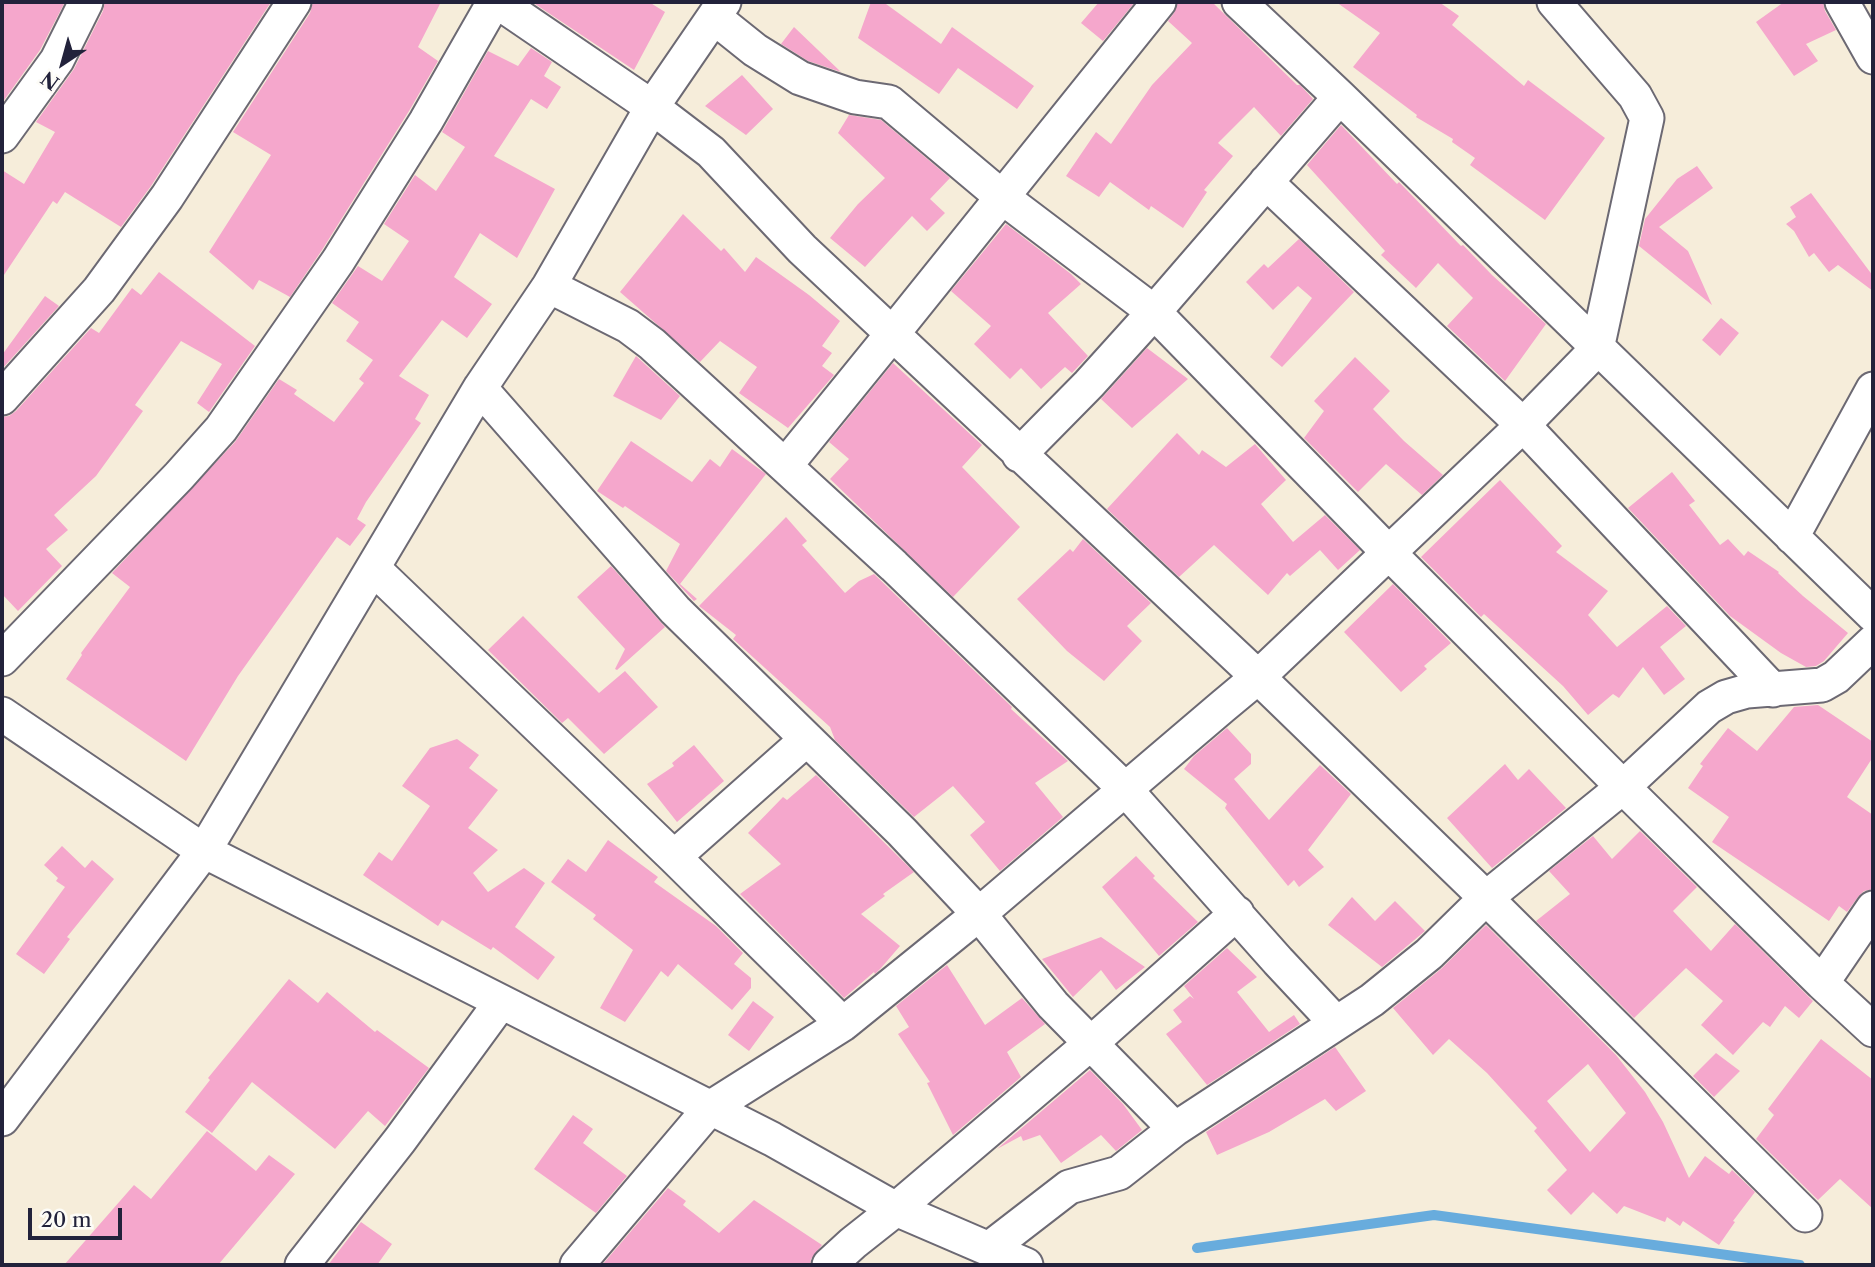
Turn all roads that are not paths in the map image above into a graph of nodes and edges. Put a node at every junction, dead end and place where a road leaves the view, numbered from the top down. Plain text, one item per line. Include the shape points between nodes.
1 (86, 2) edge
2 (294, 2) edge
3 (496, 2) edge
4 (1158, 2) edge
5 (1239, 2) edge
6 (1554, 2) edge
7 (1842, 2) edge
8 (720, 10) edge
9 (1873, 57) edge
10 (1340, 97) junction
11 (652, 107) junction
12 (2, 136) edge
13 (1266, 182) junction
14 (1002, 197) junction
15 (549, 286) junction
16 (1154, 312) junction
17 (893, 334) junction
18 (1597, 349) junction
19 (480, 388) junction
20 (1873, 389) edge
21 (2, 398) edge
22 (1523, 425) junction
23 (1019, 455) junction
24 (785, 466) junction
25 (1792, 537) junction
26 (1388, 552) junction
27 (373, 568) junction
28 (1873, 615) edge
29 (1873, 642) edge
30 (2, 659) edge
31 (1258, 677) junction
32 (1773, 690) junction
33 (2, 714) edge
34 (807, 739) junction
35 (1623, 788) junction
36 (1125, 789) junction
37 (204, 851) junction
38 (674, 857) junction
39 (1486, 898) junction
40 (1873, 908) edge
41 (1237, 913) junction
42 (979, 914) junction
43 (1822, 983) junction
44 (501, 1002) junction
45 (1336, 1023) junction
46 (843, 1024) junction
47 (1873, 1030) edge
48 (1090, 1044) junction
49 (710, 1108) junction
50 (2, 1119) edge
51 (1175, 1129) junction
52 (896, 1209) junction
53 (1805, 1215) dead end
54 (990, 1248) junction
55 (302, 1265) edge
56 (577, 1265) edge
57 (829, 1265) edge
58 (1026, 1265) edge

1 - 12 street via 57,60
2 - 21 street via 167,197 99,290
3 - 11 street
3 - 30 street via 338,261 221,429
4 - 14 street
5 - 10 street
6 - 18 street via 1635,96 1647,118
7 - 9 street
8 - 11 street
8 - 14 street via 755,50 800,78 855,97 889,102
10 - 13 street
10 - 18 street
11 - 15 street
11 - 17 street via 711,152 802,249
13 - 16 street
13 - 22 street
14 - 16 street
14 - 17 street
15 - 19 street
15 - 24 street via 628,326 652,344
16 - 23 street
16 - 26 street
17 - 23 street
17 - 24 street
18 - 22 street
18 - 25 street
19 - 27 street
19 - 34 street via 675,610
20 - 25 street
22 - 26 street
22 - 32 street
23 - 31 street
24 - 36 street
25 - 28 street
26 - 31 street
26 - 35 street
27 - 37 street
27 - 38 street
29 - 32 street via 1822,685
31 - 36 street
31 - 39 street
32 - 35 street via 1747,691 1709,707
33 - 37 street
34 - 38 street
34 - 42 street
35 - 39 street
35 - 43 street
36 - 41 street
36 - 42 street
37 - 44 street
37 - 50 street
38 - 46 street
39 - 45 street via 1429,954
39 - 53 street
40 - 43 street
41 - 45 street
41 - 48 street
42 - 46 street
42 - 48 street
43 - 47 street
44 - 49 street
44 - 55 street
45 - 51 street
46 - 49 street
48 - 51 street
48 - 52 street
49 - 52 street
49 - 56 street
51 - 54 street via 1119,1173 1069,1187
52 - 54 street
52 - 57 street
54 - 58 street

